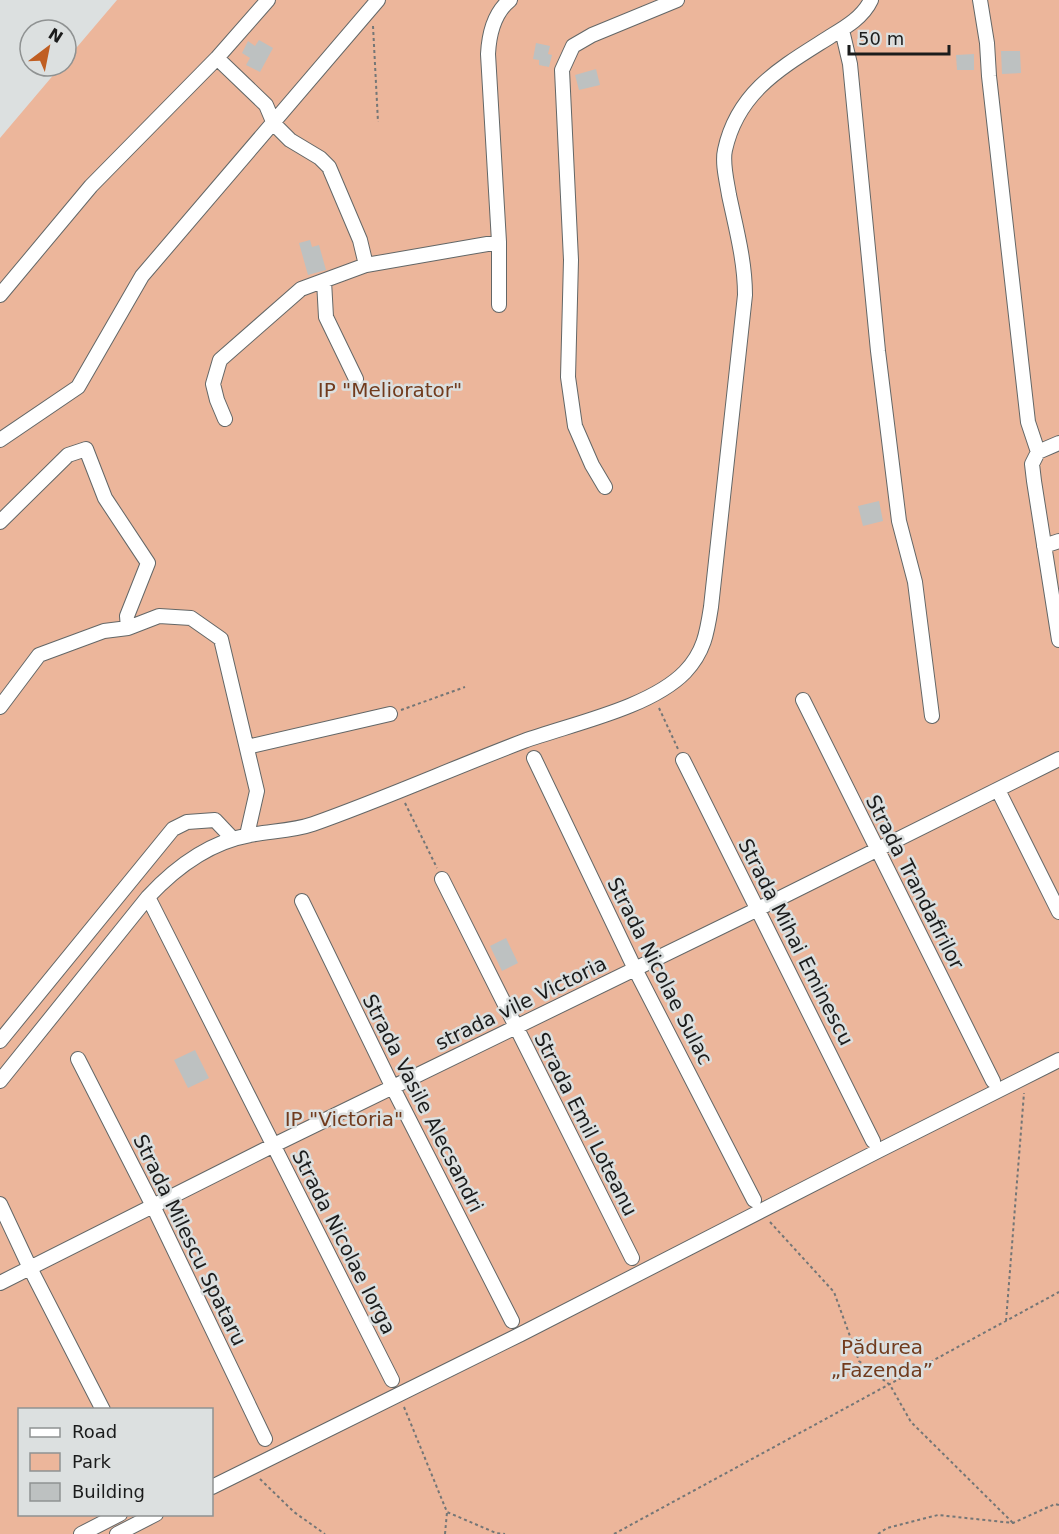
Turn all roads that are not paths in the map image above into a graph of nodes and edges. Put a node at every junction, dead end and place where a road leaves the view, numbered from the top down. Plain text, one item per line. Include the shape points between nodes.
1 (268, 0) edge
2 (510, 0) edge
3 (677, 0) edge
4 (872, 0) edge
5 (980, 0) edge
6 (375, 3) edge
7 (842, 30) junction
8 (217, 58) junction
9 (274, 124) junction
10 (498, 242) junction
11 (366, 265) junction
12 (324, 281) junction
13 (0, 295) edge
14 (499, 305) dead end
15 (356, 379) dead end
16 (225, 418) dead end
17 (0, 440) edge
18 (1059, 443) edge
19 (1038, 452) junction
20 (605, 487) dead end
21 (0, 522) edge
22 (1059, 541) edge
23 (1044, 546) junction
24 (128, 628) junction
25 (1059, 640) edge
26 (802, 700) dead end
27 (0, 707) edge
28 (390, 714) road end
29 (932, 716) dead end
30 (247, 747) junction
31 (534, 758) dead end
32 (1059, 759) edge
33 (683, 760) road end
34 (998, 790) junction
35 (240, 837) junction
36 (876, 849) junction
37 (442, 879) road end
38 (148, 897) junction
39 (302, 901) dead end
40 (758, 909) junction
41 (1059, 912) edge
42 (635, 969) junction
43 (515, 1027) junction
44 (0, 1041) edge
45 (78, 1059) dead end
46 (1059, 1060) edge
47 (0, 1081) edge
48 (993, 1081) dead end
49 (393, 1088) junction
50 (873, 1141) dead end
51 (274, 1144) junction
52 (0, 1204) edge
53 (757, 1205) junction
54 (153, 1206) junction
55 (632, 1258) dead end
56 (30, 1268) junction
57 (0, 1283) edge
58 (512, 1321) dead end
59 (392, 1380) dead end
60 (102, 1408) edge
61 (265, 1439) dead end
62 (213, 1487) edge
63 (118, 1516) edge
64 (154, 1516) edge
65 (81, 1534) edge
66 (117, 1534) edge

1 - 8 street
2 - 10 street via 490,32 488,54
3 - 20 street via 573,46 562,70 571,260 568,378 575,426
4 - 7 street
5 - 19 street via 1028,422
6 - 9 street
7 - 29 street via 850,64 899,521 915,582
7 - 35 street via 759,86 732,128 724,152 745,295 709,617 706,639 696,659 653,696 525,741 309,826
8 - 9 street via 266,105
8 - 13 street via 91,186
9 - 11 street via 329,167 360,240
9 - 17 street via 142,276 78,387
10 - 11 street
10 - 14 street
11 - 12 street
12 - 15 street via 326,317
12 - 16 street via 301,290 220,360 213,384
18 - 19 street
19 - 23 street via 1032,464
21 - 24 street via 68,455 86,449 105,498 148,563 127,616
22 - 23 street
23 - 25 street
24 - 27 street via 104,631 39,655
24 - 30 street via 159,616 191,618 221,639
26 - 36 street, Strada Trandafirilor
28 - 30 street
30 - 35 street via 257,791
31 - 42 street, Strada Nicolae Sulac
32 - 34 street, strada vile Victoria
33 - 40 street, Strada Mihai Eminescu
34 - 36 street, strada vile Victoria
34 - 41 street
35 - 38 street via 216,845 166,877
35 - 44 street via 215,820 187,822 173,829
36 - 40 street, strada vile Victoria
36 - 48 street, Strada Trandafirilor
37 - 43 street, Strada Emil Loteanu
38 - 47 street
38 - 51 street, Strada Nicolae Iorga
39 - 49 street, Strada Vasile Alecsandri
40 - 42 street, strada vile Victoria
40 - 50 street, Strada Mihai Eminescu
42 - 43 street, strada vile Victoria
42 - 53 street, Strada Nicolae Sulac
43 - 49 street, strada vile Victoria
43 - 55 street, Strada Emil Loteanu
45 - 54 street, Strada Milescu Spataru
46 - 53 street
49 - 51 street, strada vile Victoria
49 - 58 street, Strada Vasile Alecsandri
51 - 54 street, strada vile Victoria
51 - 59 street, Strada Nicolae Iorga
52 - 56 street
53 - 62 street via 521,1334
54 - 56 street, strada vile Victoria
54 - 61 street, Strada Milescu Spataru
56 - 57 street, strada vile Victoria
56 - 60 street
63 - 65 street
64 - 66 street

